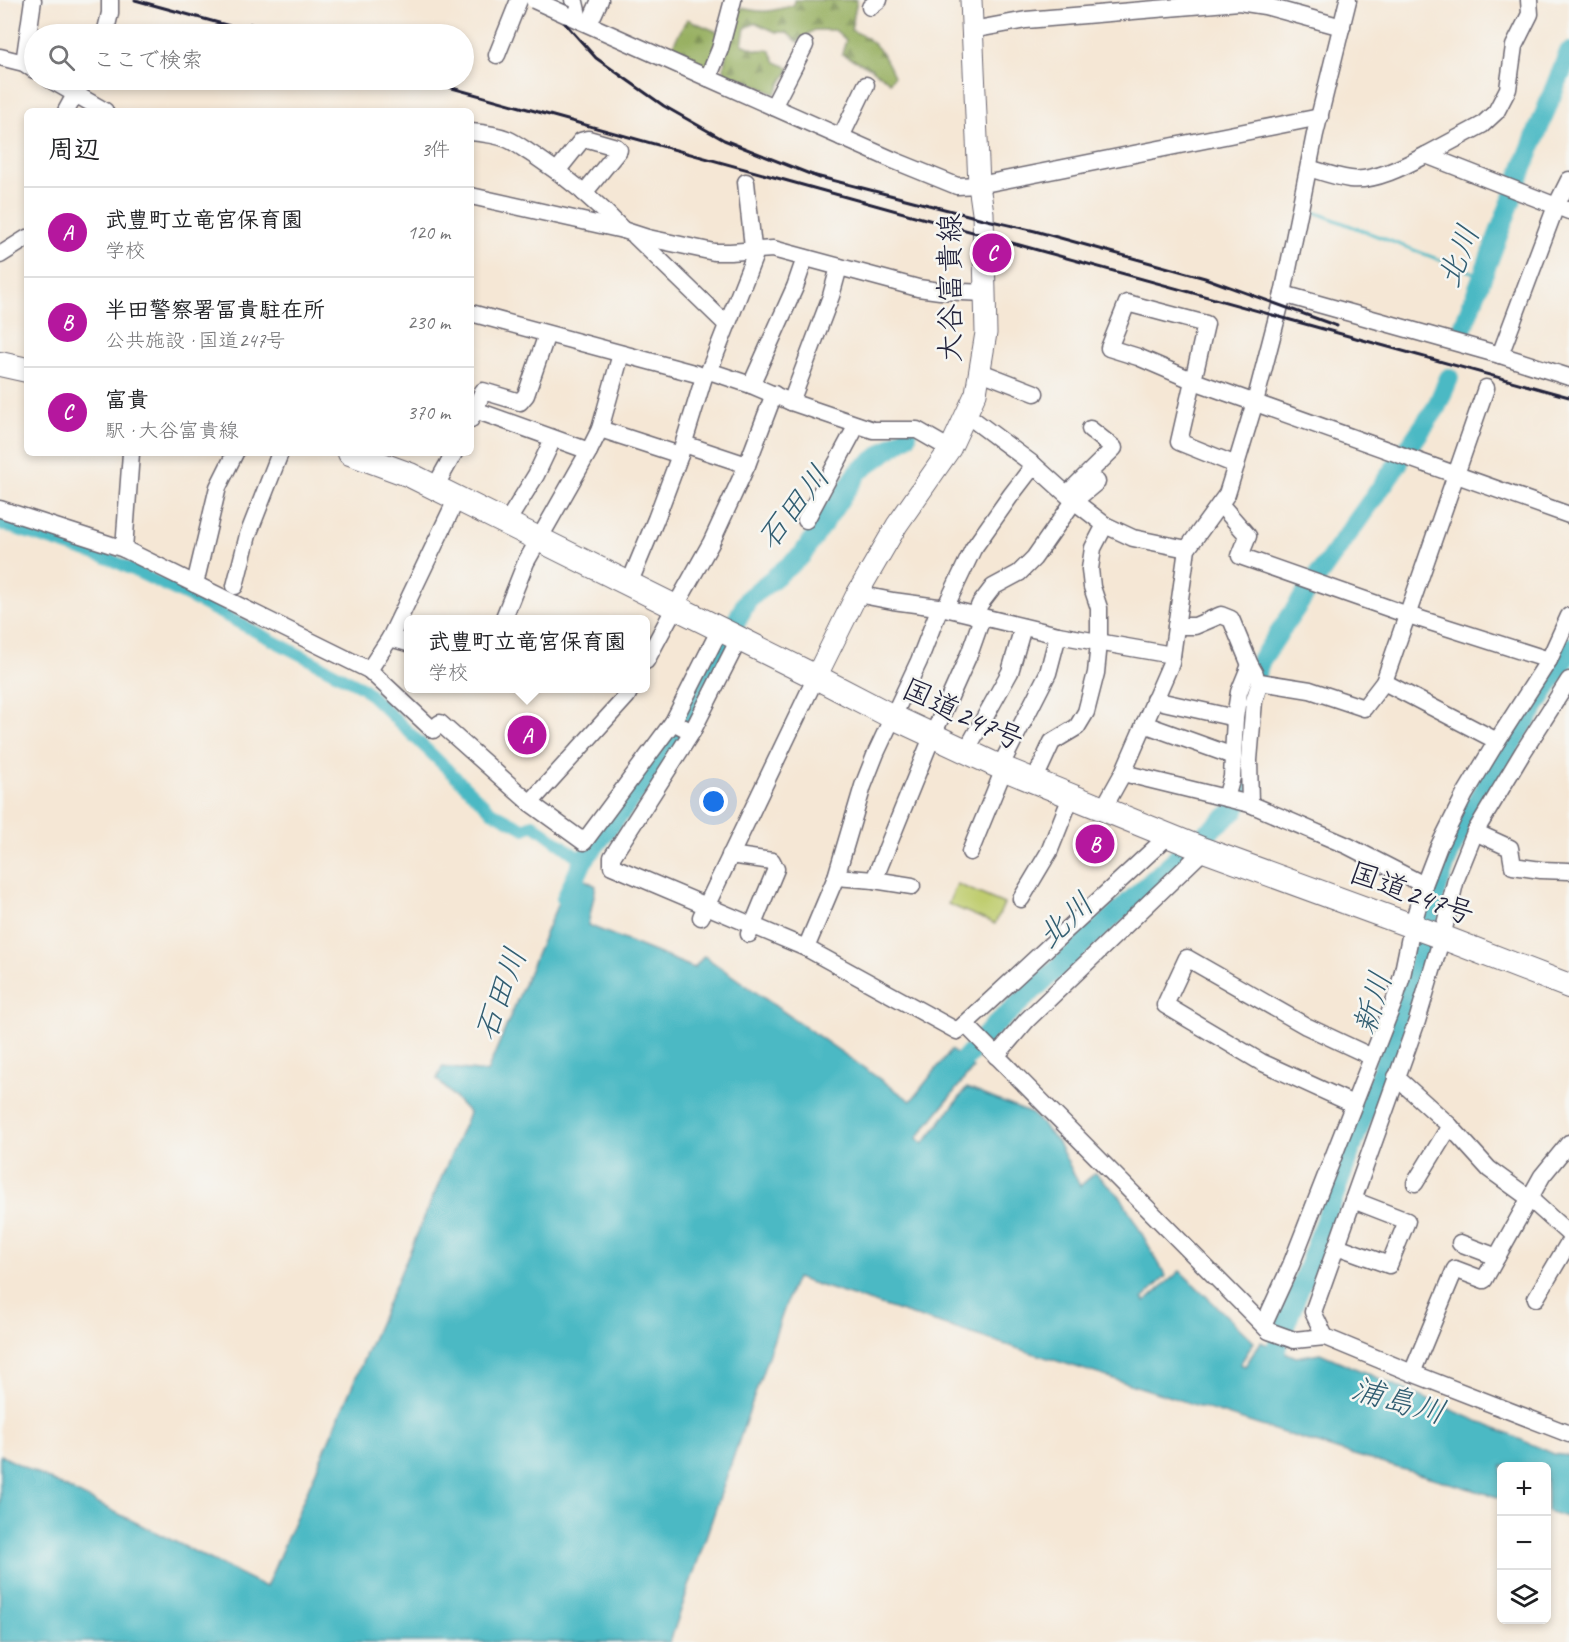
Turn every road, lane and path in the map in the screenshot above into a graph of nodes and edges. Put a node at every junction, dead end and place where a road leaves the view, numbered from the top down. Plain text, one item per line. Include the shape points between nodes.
1 (33, 0) edge
2 (110, 0) edge
3 (519, 0) edge
4 (534, 0) edge
5 (600, 0) edge
6 (733, 0) edge
7 (971, 0) edge
8 (1348, 0) edge
9 (1529, 0) edge
10 (1213, 2) edge
11 (577, 15) edge
12 (32, 24) edge
13 (107, 24) edge
14 (1342, 27) junction
15 (972, 30) junction
16 (805, 45) dead end
17 (497, 55) dead end
18 (0, 57) edge
19 (24, 65) edge
20 (708, 78) junction
21 (866, 84) dead end
22 (77, 90) edge
23 (82, 90) edge
24 (773, 107) junction
25 (68, 108) edge
26 (102, 108) edge
27 (1320, 117) junction
28 (474, 133) edge
29 (841, 137) junction
30 (1426, 155) junction
31 (1309, 168) junction
32 (557, 171) junction
33 (1569, 180) edge
34 (746, 182) dead end
35 (978, 185) junction
36 (584, 193) junction
37 (474, 197) edge
38 (1563, 209) edge
39 (628, 232) junction
40 (24, 240) edge
41 (754, 250) junction
42 (0, 255) edge
43 (806, 258) junction
44 (839, 267) junction
45 (985, 293) junction
46 (1283, 294) junction
47 (474, 314) edge
48 (727, 325) junction
49 (547, 334) junction
50 (621, 354) junction
51 (1500, 355) junction
52 (0, 364) edge
53 (24, 369) edge
54 (981, 372) junction
55 (706, 374) junction
56 (1569, 377) edge
57 (1194, 381) junction
58 (751, 385) junction
59 (1486, 388) dead end
60 (477, 389) edge
61 (1035, 393) dead end
62 (774, 394) junction
63 (791, 402) junction
64 (1255, 402) junction
65 (474, 408) edge
66 (474, 414) edge
67 (967, 415) junction
68 (857, 425) junction
69 (600, 429) junction
70 (1090, 429) dead end
71 (553, 439) junction
72 (950, 448) junction
73 (682, 450) junction
74 (589, 451) junction
75 (131, 456) edge
76 (234, 456) edge
77 (279, 456) edge
78 (358, 456) edge
79 (452, 456) edge
80 (747, 465) junction
81 (1034, 465) junction
82 (1236, 465) junction
83 (1457, 475) junction
84 (1097, 482) dead end
85 (435, 487) junction
86 (1071, 497) junction
87 (458, 498) junction
88 (1220, 504) junction
89 (0, 509) edge
90 (1569, 515) edge
91 (806, 520) dead end
92 (507, 522) junction
93 (1105, 525) junction
94 (538, 539) junction
95 (124, 549) junction
96 (1187, 549) junction
97 (195, 584) junction
98 (629, 584) junction
99 (235, 586) dead end
100 (856, 594) junction
101 (675, 607) junction
102 (943, 608) junction
103 (504, 615) edge
104 (1408, 615) junction
105 (1569, 616) edge
106 (979, 617) junction
107 (1176, 626) junction
108 (1023, 627) junction
109 (730, 634) junction
110 (1058, 635) junction
111 (390, 638) junction
112 (404, 642) edge
113 (1100, 643) junction
114 (650, 653) edge
115 (1172, 655) junction
116 (1550, 660) junction
117 (1250, 665) junction
118 (369, 670) junction
119 (816, 677) junction
120 (1569, 680) edge
121 (1260, 682) junction
122 (1384, 682) junction
123 (628, 693) edge
124 (1154, 700) junction
125 (893, 717) junction
126 (1235, 718) junction
127 (673, 722) junction
128 (1144, 724) junction
129 (692, 732) junction
130 (932, 737) junction
131 (1497, 741) junction
132 (966, 751) junction
133 (1233, 756) junction
134 (1002, 768) junction
135 (1123, 773) junction
136 (1034, 782) junction
137 (1071, 796) junction
138 (1226, 798) junction
139 (530, 803) junction
140 (1250, 804) junction
141 (1103, 809) junction
142 (1475, 832) junction
143 (1173, 838) junction
144 (1204, 850) junction
145 (970, 852) dead end
146 (730, 855) junction
147 (1569, 871) edge
148 (836, 877) junction
149 (874, 880) junction
150 (1424, 885) junction
151 (912, 886) dead end
152 (1021, 899) dead end
153 (703, 911) junction
154 (1412, 927) junction
155 (751, 930) junction
156 (1442, 937) junction
157 (806, 948) junction
158 (1569, 986) edge
159 (969, 1028) junction
160 (993, 1052) junction
161 (1372, 1057) junction
162 (1396, 1077) junction
163 (1353, 1104) junction
164 (1450, 1126) junction
165 (1569, 1143) edge
166 (1415, 1183) dead end
167 (1529, 1198) junction
168 (1353, 1200) junction
169 (1569, 1234) edge
170 (1569, 1242) edge
171 (1460, 1243) dead end
172 (1337, 1246) junction
173 (1497, 1257) junction
174 (1536, 1298) dead end
175 (1266, 1328) junction
176 (1325, 1337) junction
177 (1412, 1373) junction
178 (1569, 1434) edge

1 - 12 street
2 - 13 street
3 - 17 street
4 - 11 street, bridge
5 - 11 street
6 - 20 street
7 - 15 main road, 大谷富貴線
8 - 14 street
9 - 30 street via 1530,14 1514,46 1508,88 1496,112 1482,125
10 - 14 street via 1265,6
10 - 15 street via 1026,20
11 - 20 street
14 - 27 street
15 - 35 main road, 大谷富貴線
16 - 24 street
18 - 19 street
20 - 24 street
21 - 29 street
22 - 25 street
23 - 26 street
24 - 29 street
27 - 31 street
27 - 35 street
28 - 32 street via 506,139
29 - 35 street via 957,186
30 - 31 street via 1372,177 1352,179
30 - 38 street
31 - 46 street
32 - 36 street
32 - 36 street via 581,141 616,147 619,150
33 - 38 street
34 - 41 street
35 - 45 main road, 大谷富貴線 via 983,213
36 - 39 street
37 - 39 street
38 - 51 street
39 - 41 street via 714,252
39 - 48 street
40 - 42 street
41 - 43 street via 773,249
41 - 48 street
43 - 44 street
43 - 58 street
44 - 45 street via 918,288
44 - 63 street
45 - 54 main road, 大谷富貴線 via 986,333
46 - 51 street
46 - 64 street
47 - 49 street
48 - 55 street
49 - 50 street
49 - 60 street via 520,402
50 - 55 street
50 - 69 street
51 - 56 street
52 - 53 highway
54 - 61 street
54 - 67 main road, 大谷富貴線
55 - 58 street
55 - 73 street
57 - 57 street via 1206,324 1128,303 1108,348
57 - 64 street
57 - 82 street via 1179,442
58 - 62 street
59 - 83 street
60 - 65 street
62 - 63 street
62 - 80 street
63 - 68 street
64 - 82 street
64 - 83 street
66 - 71 street
67 - 72 main road, 大谷富貴線
67 - 81 street
68 - 72 street via 873,430 917,430
68 - 91 street
69 - 73 street
69 - 74 street
70 - 86 street via 1114,448
71 - 74 street
71 - 92 street
72 - 100 main road, 大谷富貴線
73 - 80 street
73 - 98 street
74 - 94 street
75 - 95 street
76 - 97 street via 218,487
77 - 99 street via 248,535
78 - 85 highway, 国道247号
79 - 85 street
80 - 101 street via 711,543
81 - 86 street
81 - 102 street via 973,549
82 - 88 street
83 - 90 street
83 - 104 street
84 - 86 street
85 - 87 highway, 国道247号
86 - 93 street
86 - 106 street via 1034,558 1019,573 993,587 980,604
87 - 92 highway, 国道247号
87 - 111 street
88 - 96 street
88 - 104 street via 1248,536 1240,556
89 - 95 street
92 - 94 highway, 国道247号
93 - 96 street via 1133,538
93 - 113 street via 1093,548 1090,569 1099,608
94 - 98 highway, 国道247号
94 - 103 street
95 - 97 street
96 - 107 street
97 - 118 street
98 - 101 highway, 国道247号
100 - 102 street
100 - 119 main road, 大谷富貴線
101 - 109 highway, 国道247号
101 - 114 street
102 - 106 street
102 - 125 street
104 - 116 street
104 - 122 street
105 - 116 street
106 - 108 street
106 - 130 street via 970,652
107 - 115 street
107 - 117 street via 1195,626 1221,615 1231,619
108 - 110 street
108 - 132 street via 1010,672
109 - 119 highway, 国道247号
109 - 127 street
109 - 129 street
110 - 113 street
110 - 134 street via 1048,673
111 - 112 street
111 - 118 street
113 - 115 street
113 - 136 street via 1086,712 1077,727 1052,742
115 - 124 street
116 - 131 street
117 - 121 street
117 - 126 street via 1239,692
118 - 139 street via 433,730 440,723
119 - 125 highway, 国道247号
119 - 146 street
120 - 142 street
121 - 122 street via 1310,690 1364,708
121 - 140 street via 1254,701 1249,760
122 - 131 street
123 - 139 street
124 - 126 street
124 - 128 street
125 - 130 highway, 国道247号
125 - 148 street via 863,786
126 - 133 street
127 - 129 street
127 - 139 street via 584,842
128 - 133 street
128 - 135 street
129 - 153 street via 612,857 612,866
130 - 132 highway, 国道247号
130 - 149 street
131 - 150 street via 1465,794
132 - 134 highway, 国道247号
133 - 138 street
134 - 136 highway, 国道247号
134 - 145 street
135 - 138 street
135 - 141 street
136 - 137 highway, 国道247号
137 - 141 highway, 国道247号
137 - 152 street via 1049,852
138 - 140 street
140 - 150 street via 1348,846
141 - 143 highway, 国道247号
142 - 147 street via 1510,848 1513,866
142 - 156 street via 1456,879
143 - 144 highway, 国道247号
143 - 159 street
144 - 154 highway, 国道247号
144 - 160 street
146 - 153 street
146 - 155 street via 772,861 776,869
148 - 149 street
148 - 157 street
149 - 151 street
150 - 154 street
153 - 155 street
154 - 156 highway, 国道247号
154 - 161 street via 1395,999
155 - 157 street
156 - 158 highway, 国道247号
156 - 162 street
157 - 159 street via 957,1031
159 - 160 street
160 - 175 street
161 - 163 street
161 - 163 street via 1306,1026 1187,958 1165,1005 1261,1062
162 - 164 street
162 - 168 street
163 - 175 street
164 - 166 street
164 - 167 street via 1489,1169
165 - 167 street
167 - 169 street
167 - 173 street
168 - 172 street
168 - 172 street via 1407,1221 1389,1264
170 - 174 street
171 - 173 street
172 - 176 street via 1314,1312
173 - 177 street via 1484,1280 1455,1269
175 - 176 street via 1294,1340
176 - 177 street
177 - 178 street

